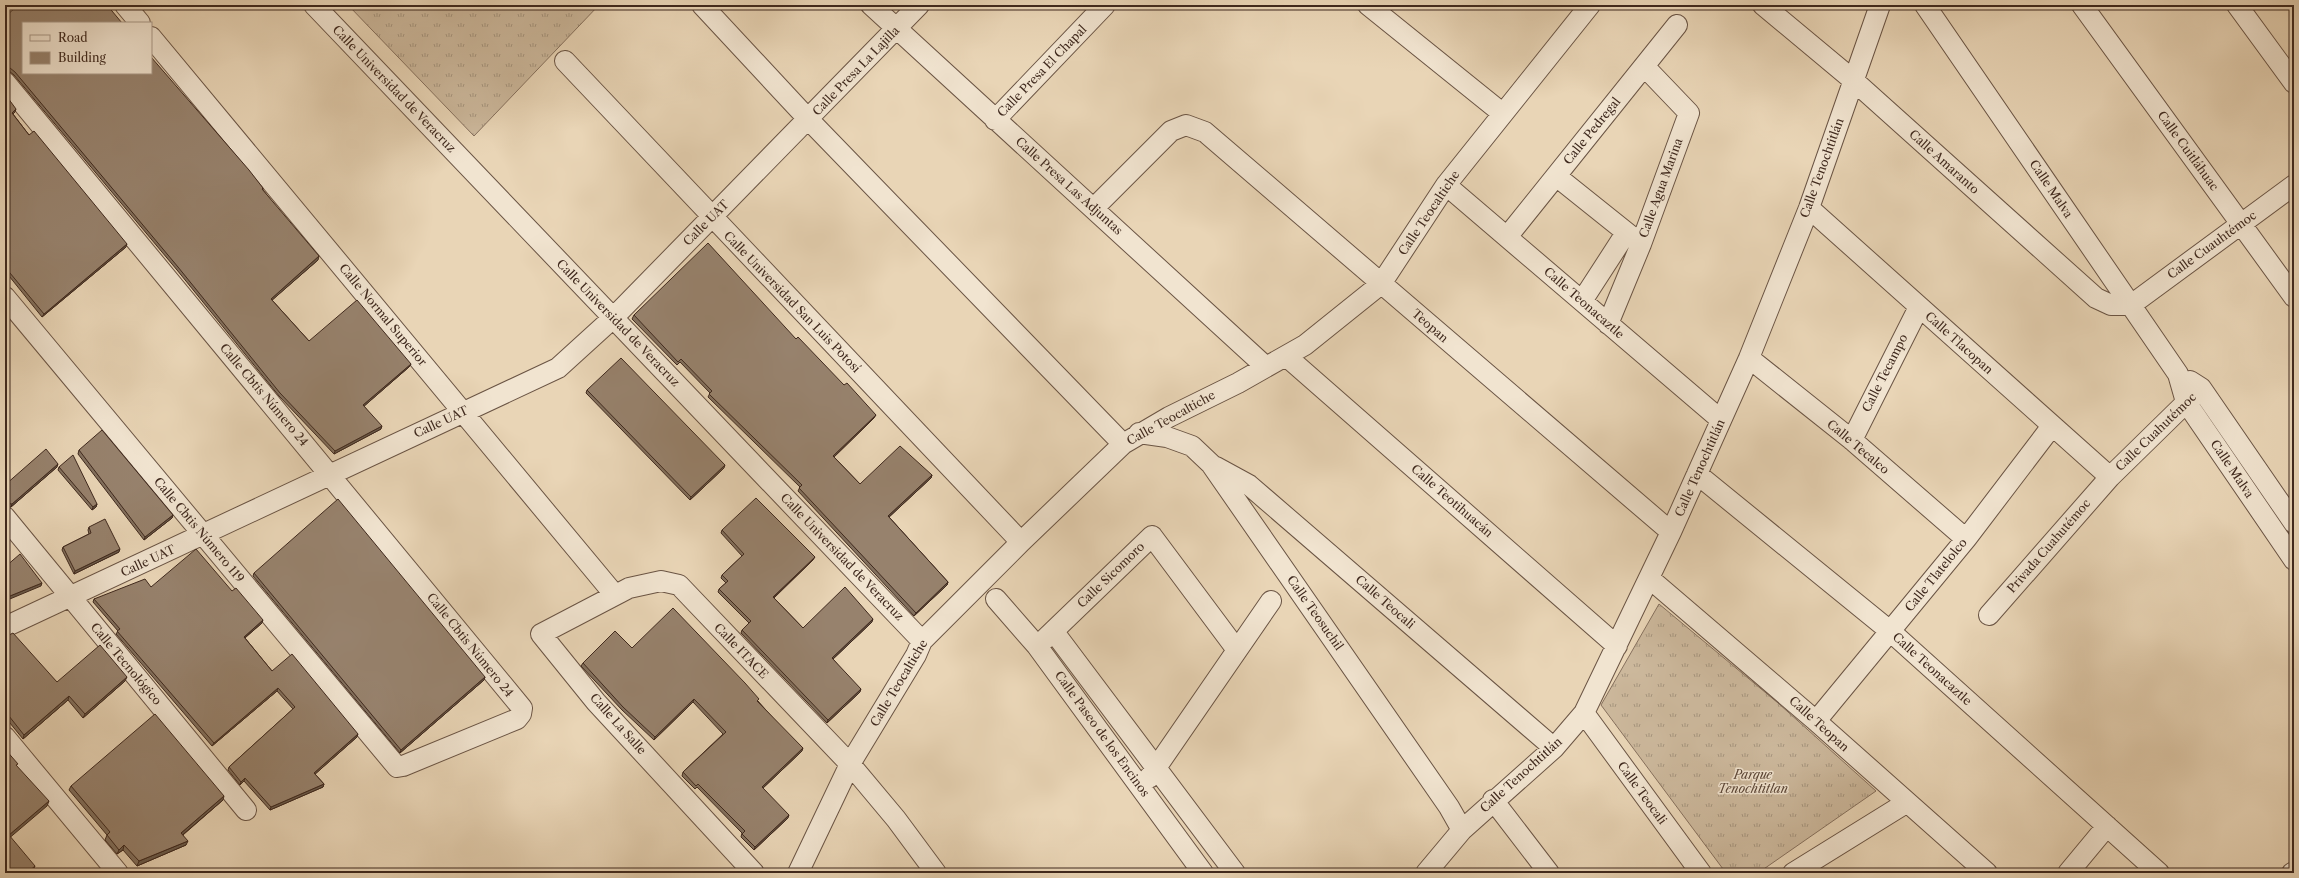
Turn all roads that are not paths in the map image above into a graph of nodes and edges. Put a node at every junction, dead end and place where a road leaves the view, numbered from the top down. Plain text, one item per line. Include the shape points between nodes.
1 (125, 5) edge
2 (314, 5) edge
3 (702, 5) edge
4 (871, 5) edge
5 (919, 5) edge
6 (1106, 5) edge
7 (1368, 5) edge
8 (1590, 5) edge
9 (1763, 5) edge
10 (1880, 5) edge
11 (1925, 5) edge
12 (2082, 5) edge
13 (2237, 5) edge
14 (139, 22) edge
15 (1677, 25) dead end
16 (897, 29) junction
17 (152, 38) edge
18 (565, 61) dead end
19 (1644, 66) junction
20 (1853, 80) junction
21 (5, 82) edge
22 (2294, 83) edge
23 (1502, 113) junction
24 (809, 120) junction
25 (995, 120) junction
26 (1556, 176) junction
27 (1446, 185) junction
28 (2294, 185) edge
29 (1094, 208) junction
30 (1809, 208) junction
31 (712, 217) junction
32 (2242, 224) junction
33 (1507, 237) junction
34 (1633, 238) junction
35 (1381, 284) junction
36 (5, 297) edge
37 (2294, 297) edge
38 (1582, 301) junction
39 (2131, 305) junction
40 (1919, 307) junction
41 (613, 318) junction
42 (1608, 324) junction
43 (1286, 356) junction
44 (1749, 358) junction
45 (1266, 367) junction
46 (2178, 374) junction
47 (2201, 388) junction
48 (2186, 402) junction
49 (463, 412) junction
50 (1721, 420) junction
51 (2052, 426) junction
52 (1131, 439) junction
53 (1852, 440) junction
54 (1211, 464) junction
55 (331, 474) junction
56 (1697, 474) junction
57 (2110, 477) junction
58 (5, 518) edge
59 (2294, 523) edge
60 (1671, 532) junction
61 (203, 535) junction
62 (1966, 539) junction
63 (1021, 542) junction
64 (2294, 560) edge
65 (1649, 578) junction
66 (614, 594) junction
67 (71, 597) junction
68 (996, 599) dead end
69 (1271, 601) dead end
70 (1989, 615) dead end
71 (5, 627) edge
72 (1890, 631) junction
73 (1054, 632) junction
74 (922, 641) junction
75 (1037, 646) junction
76 (1617, 646) junction
77 (1237, 650) junction
78 (1584, 713) junction
79 (1816, 721) junction
80 (5, 737) edge
81 (1554, 748) junction
82 (392, 763) joint
83 (850, 764) junction
84 (1155, 767) junction
85 (1142, 790) junction
86 (1493, 800) junction
87 (1906, 803) junction
88 (246, 810) dead end
89 (2107, 826) junction
90 (1462, 830) junction
91 (118, 873) edge
92 (754, 873) edge
93 (798, 873) edge
94 (936, 873) edge
95 (1203, 873) edge
96 (1235, 873) edge
97 (1426, 873) edge
98 (1549, 873) edge
99 (1701, 873) edge
100 (1793, 873) edge
101 (1987, 873) edge
102 (2068, 873) edge
103 (2159, 873) edge

1 - 14 street
2 - 41 street, Calle Universidad de Veracruz
3 - 24 street
4 - 16 street, Calle Presa Las Adjuntas
5 - 16 street, Calle Presa La Lajilla
6 - 25 street, Calle Presa El Chapal
7 - 23 street
8 - 23 street, Calle Teocaltiche
9 - 20 street, Calle Amaranto
10 - 20 street, Calle Tenochtitlán
11 - 39 street, Calle Malva
12 - 32 street, Calle Cuitláhuac
13 - 22 street
15 - 19 street, Calle Pedregal
16 - 24 street, Calle Presa La Lajilla
16 - 25 street, Calle Presa Las Adjuntas
17 - 49 street, Calle Normal Superior
18 - 31 street, Calle Universidad San Luis Potosí
19 - 26 street, Calle Pedregal
19 - 34 street, Calle Agua Marina via 1689,112
20 - 30 street, Calle Tenochtitlán
20 - 39 street, Calle Amaranto via 2096,298 2111,305
21 - 55 street, Calle Cbtis Número 24
23 - 27 street, Calle Teocaltiche
24 - 31 street, Calle UAT
24 - 52 street
25 - 29 street, Calle Presa Las Adjuntas
26 - 33 street, Calle Pedregal
26 - 34 street
27 - 33 street, Calle Teonacaztle
27 - 35 street, Calle Teocaltiche
28 - 32 street, Calle Cuauhtémoc
29 - 35 street, Teopan via 1171,131 1186,125 1205,132
29 - 45 street, Calle Presa Las Adjuntas
30 - 40 street, Calle Tlacopan
30 - 44 street, Calle Tenochtitlán
31 - 41 street, Calle UAT
31 - 63 street, Calle Universidad San Luis Potosí
32 - 37 street, Calle Cuitláhuac
32 - 39 street, Calle Cuauhtémoc
33 - 38 street, Calle Teonacaztle
34 - 38 street
34 - 42 street, Calle Agua Marina
35 - 43 street, Calle Teocaltiche via 1305,345
35 - 60 street, Teopan
36 - 61 street, Calle Cbtis Número 119
38 - 42 street, Calle Teonacaztle
39 - 46 street, Calle Malva
40 - 51 street, Calle Tlacopan
40 - 53 street, Calle Tecampo
41 - 49 street, Calle UAT via 558,368
41 - 74 street, Calle Universidad de Veracruz
42 - 50 street, Calle Teonacaztle
43 - 45 street, Calle Teocaltiche
43 - 76 street, Calle Teotihuacán
44 - 50 street, Calle Tenochtitlán
44 - 53 street, Calle Tecalco
45 - 52 street, Calle Teocaltiche
46 - 47 street, Calle Malva
46 - 48 street, Calle Malva
47 - 48 street, Calle Cuahutémoc
47 - 59 street, Calle Malva
48 - 57 street, Calle Cuahutémoc
48 - 64 street, Calle Malva
49 - 55 street, Calle UAT
49 - 66 street, Calle Normal Superior
50 - 56 street, Calle Tenochtitlán
51 - 57 street, Calle Tlacopan
51 - 62 street, Calle Tlatelolco
52 - 54 street, Calle Teosuchil via 1168,437 1192,446
52 - 63 street, Calle Teocaltiche
53 - 62 street, Calle Tecalco
54 - 81 street, Calle Teocali via 1249,485
54 - 90 street, Calle Teosuchil via 1444,800
55 - 61 street, Calle UAT
55 - 82 street, Calle Cbtis Número 24 via 522,708 517,719 403,766 397,767
56 - 60 street, Calle Tenochtitlán
56 - 72 street, Calle Teonacaztle
57 - 70 street, Privada Cuahutémoc
58 - 67 street, Calle Tecnológico
60 - 65 street, Calle Tenochtitlán
61 - 67 street, Calle UAT
61 - 82 street, Calle Cbtis Número 119
62 - 72 street, Calle Tlatelolco
63 - 74 street, Calle Teocaltiche
65 - 76 street, Calle Tenochtitlán
65 - 79 street, Calle Teopan
66 - 83 street, Calle ITACE via 661,581 679,585
66 - 92 street, Calle La Salle via 542,634 596,702
67 - 71 street, Calle UAT
67 - 88 street, Calle Tecnológico
68 - 75 street, Calle Paseo de los Encinos
69 - 77 street
72 - 79 street, Calle Tlatelolco
72 - 89 street, Calle Teonacaztle
73 - 75 street, Calle Sicomoro
73 - 77 street, Calle Sicomoro via 1152,536
73 - 84 street, Calle Paseo de los Encinos
74 - 83 street, Calle Teocaltiche
75 - 85 street, Calle Paseo de los Encinos
76 - 78 street, Calle Tenochtitlán
77 - 84 street
78 - 81 street, Calle Tenochtitlán
78 - 99 street, Calle Teocali
79 - 87 street, Calle Teopan
80 - 91 street
81 - 86 street, Calle Tenochtitlán
83 - 93 street, Calle Teocaltiche
83 - 94 street, Calle ITACE via 896,819
84 - 85 street
84 - 96 street, Calle Paseo de los Encinos
85 - 95 street, Calle Paseo de los Encinos
86 - 90 street, Calle Tenochtitlán
86 - 98 street
87 - 100 street
87 - 101 street, Calle Teopan
89 - 102 street
89 - 103 street, Calle Teonacaztle
90 - 97 street, Calle Tenochtitlán

